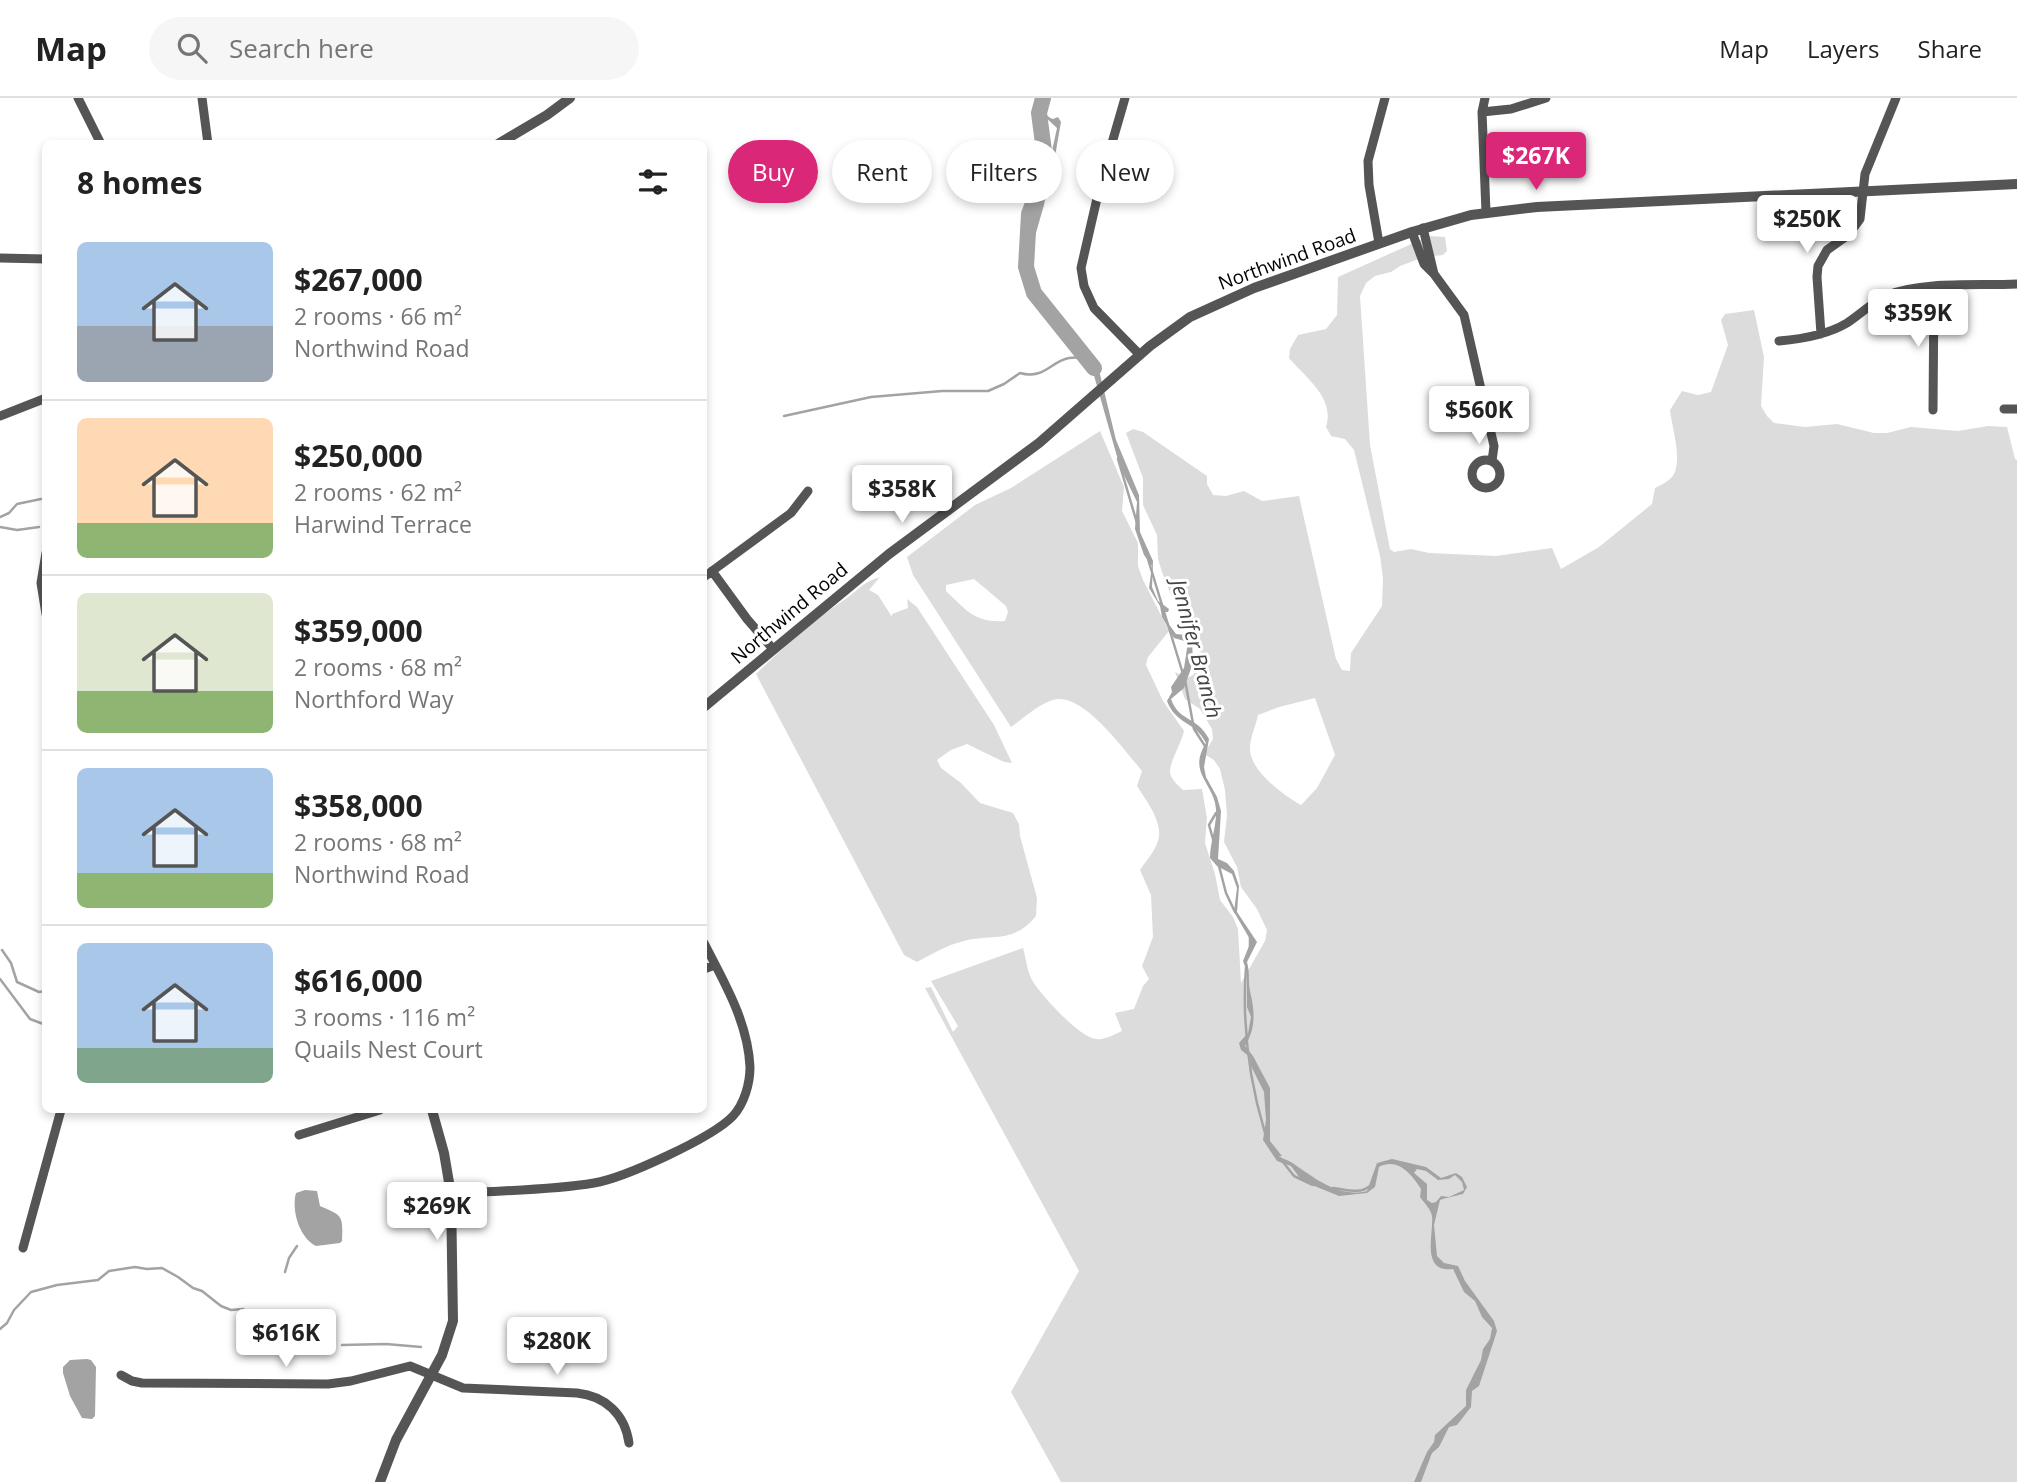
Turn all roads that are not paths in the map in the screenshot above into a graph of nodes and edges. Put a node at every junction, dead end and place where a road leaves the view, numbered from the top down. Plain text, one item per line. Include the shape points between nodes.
1 (78, 98) edge
2 (202, 98) edge
3 (570, 98) edge
4 (1125, 98) edge
5 (1385, 98) edge
6 (1485, 98) edge
7 (1546, 98) edge
8 (1896, 98) edge
9 (1482, 112) junction
10 (99, 140) edge
11 (207, 140) edge
12 (505, 140) edge
13 (2017, 184) edge
14 (1862, 191) junction
15 (1486, 212) junction
16 (1423, 228) junction
17 (1412, 232) junction
18 (1380, 243) junction
19 (0, 258) edge
20 (42, 259) edge
21 (1434, 274) junction
22 (2017, 284) edge
23 (1934, 288) junction
24 (1821, 334) junction
25 (1779, 341) dead end
26 (1140, 355) junction
27 (42, 400) edge
28 (2004, 409) dead end
29 (2017, 409) edge
30 (1933, 410) dead end
31 (0, 416) edge
32 (1492, 461) dead end
33 (808, 491) dead end
34 (712, 570) junction
35 (707, 574) edge
36 (773, 649) junction
37 (707, 704) edge
38 (707, 949) edge
39 (715, 965) junction
40 (707, 968) edge
41 (60, 1113) edge
42 (370, 1113) edge
43 (433, 1113) edge
44 (299, 1135) dead end
45 (451, 1194) junction
46 (23, 1248) dead end
47 (121, 1375) dead end
48 (432, 1376) junction
49 (629, 1443) dead end
50 (380, 1482) edge

1 - 10 street
2 - 11 street
3 - 12 street
4 - 26 street via 1081,268 1094,309
5 - 18 street via 1368,161
6 - 9 street
7 - 9 street
8 - 14 street
9 - 15 street
13 - 14 street, Northwind Road
14 - 15 street, Northwind Road
14 - 24 street via 1856,228 1827,250 1818,265
15 - 16 street, Northwind Road
16 - 17 street, Northwind Road
16 - 21 street
17 - 18 street, Northwind Road
17 - 21 street via 1424,264
18 - 26 street, Northwind Road via 1211,306 1180,323
19 - 20 street
21 - 32 street via 1464,316 1494,446
22 - 23 street
23 - 24 street via 1884,297
23 - 30 street
24 - 25 street
26 - 36 street, Northwind Road via 1030,450 881,560
27 - 31 street
28 - 29 street
33 - 34 street via 791,513
34 - 35 street
34 - 36 street
36 - 37 street, Northwind Road
38 - 39 street
39 - 40 street
39 - 45 street via 739,1017 750,1067 745,1096 733,1116 705,1135 619,1177 595,1183
41 - 46 street
42 - 44 street
43 - 45 street
45 - 48 street via 453,1321
47 - 48 street via 142,1383 173,1385 328,1384 410,1366
48 - 49 street via 463,1388 595,1396 614,1409
48 - 50 street via 396,1440

